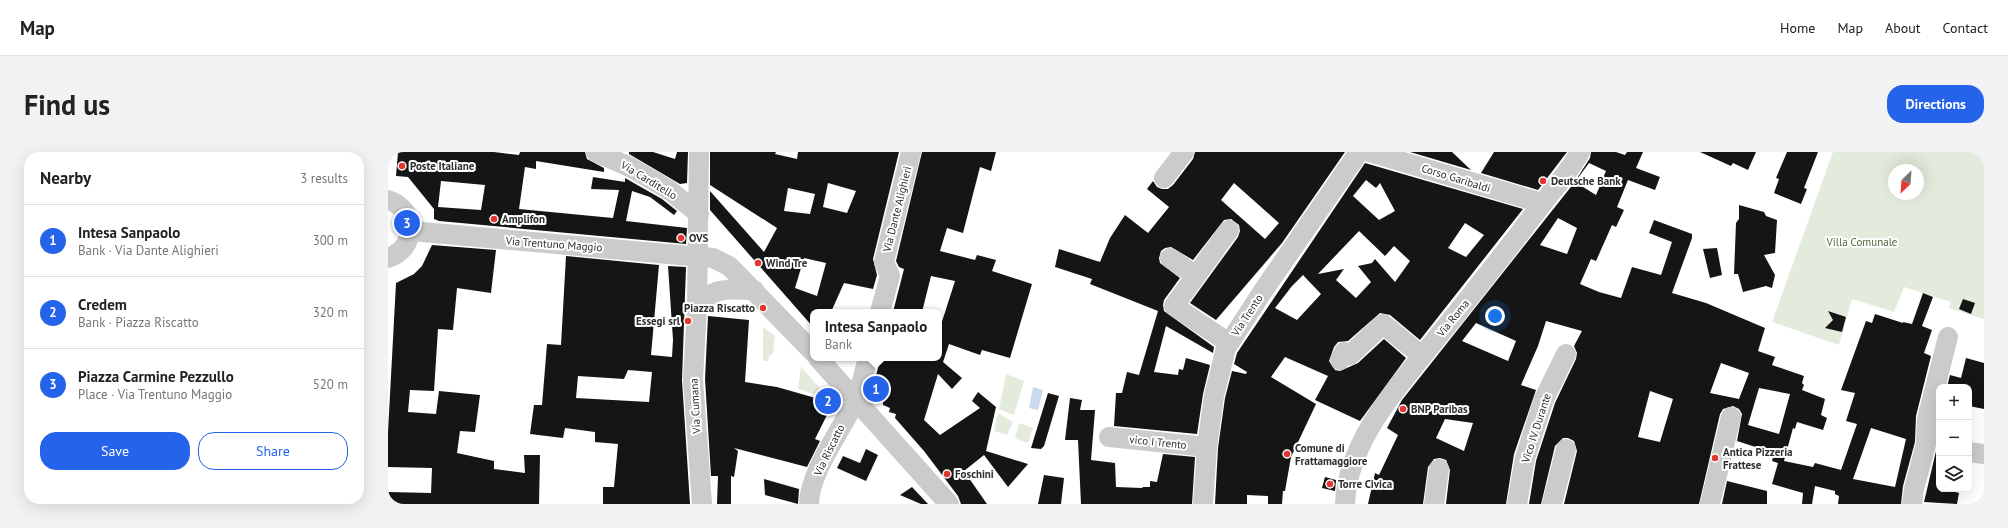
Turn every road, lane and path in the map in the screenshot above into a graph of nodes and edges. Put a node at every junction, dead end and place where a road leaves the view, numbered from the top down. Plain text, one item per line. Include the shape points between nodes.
1 (596, 152) edge
2 (699, 152) edge
3 (911, 152) edge
4 (1184, 152) edge
5 (1359, 152) edge
6 (1369, 152) edge
7 (1580, 152) edge
8 (1164, 178) dead end
9 (388, 200) edge
10 (1542, 203) junction
11 (699, 214) junction
12 (1229, 230) dead end
13 (411, 231) junction
14 (696, 256) junction
15 (388, 258) edge
16 (1170, 258) dead end
17 (1195, 275) junction
18 (754, 290) junction
19 (697, 308) junction
20 (881, 309) edge
21 (1948, 337) dead end
22 (1229, 343) junction
23 (810, 349) edge
24 (1566, 354) dead end
25 (1422, 356) junction
26 (1340, 360) dead end
27 (821, 361) edge
28 (867, 361) edge
29 (856, 399) junction
30 (1732, 417) dead end
31 (1109, 437) dead end
32 (1933, 445) edge
33 (1207, 447) junction
34 (1566, 449) dead end
35 (1972, 452) edge
36 (1984, 454) edge
37 (1439, 469) dead end
38 (1343, 501) edge
39 (702, 504) edge
40 (809, 504) edge
41 (949, 504) edge
42 (1202, 504) edge
43 (1434, 504) edge
44 (1517, 504) edge
45 (1552, 504) edge
46 (1710, 504) edge
47 (1912, 504) edge

1 - 11 street, Via Carditello via 632,168 669,190
2 - 11 street
3 - 20 street, Via Dante Alighieri via 884,262 890,276
4 - 8 street
5 - 22 street, Via Trento
6 - 10 street, Corso Garibaldi
7 - 10 street, Via Roma
9 - 13 street via 398,204 406,213
10 - 25 street, Via Roma
11 - 14 street
12 - 17 street
13 - 14 street, Via Trentuno Maggio via 506,246
13 - 15 street via 404,248 395,256
14 - 18 street via 713,258 729,266
14 - 19 street
16 - 17 street
17 - 22 street via 1174,306
18 - 19 street via 721,290 710,293
18 - 23 street
19 - 39 street, Via Cumana via 693,379
21 - 32 street via 1927,419
22 - 33 street, Via Trento via 1214,396
24 - 44 street, Vico IV Durante via 1544,399 1525,458
25 - 26 street via 1383,324 1350,355 1344,352
25 - 38 street, Via Roma via 1369,427 1355,459
27 - 29 street
28 - 29 street
29 - 40 street, Via Riscatto via 831,444 809,493
29 - 41 street
30 - 46 street
31 - 33 street, vico I Trento
32 - 47 street via 1914,489
33 - 42 street, Via Trento
34 - 45 street
35 - 36 street
37 - 43 street

